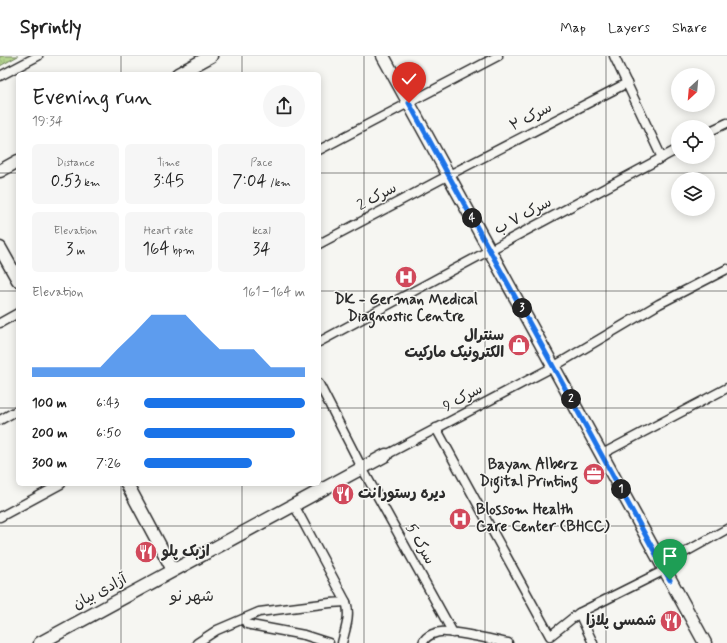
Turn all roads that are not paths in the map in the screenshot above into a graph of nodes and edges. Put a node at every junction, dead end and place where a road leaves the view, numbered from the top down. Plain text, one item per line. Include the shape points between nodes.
1 (38, 56) edge
2 (211, 56) edge
3 (384, 56) edge
4 (498, 56) edge
5 (614, 56) edge
6 (182, 72) edge
7 (0, 76) edge
8 (627, 84) junction
9 (409, 103) junction
10 (727, 123) edge
11 (715, 129) edge
12 (321, 149) edge
13 (671, 153) edge
14 (662, 158) junction
15 (16, 162) edge
16 (0, 171) edge
17 (448, 175) junction
18 (321, 243) edge
19 (0, 248) edge
20 (490, 250) junction
21 (727, 269) edge
22 (16, 276) edge
23 (16, 314) edge
24 (0, 323) edge
25 (321, 341) edge
26 (553, 367) junction
27 (321, 388) edge
28 (727, 388) edge
29 (16, 411) edge
30 (0, 420) edge
31 (436, 428) junction
32 (602, 454) junction
33 (386, 455) joint
34 (362, 468) junction
35 (57, 486) edge
36 (128, 486) edge
37 (294, 505) junction
38 (0, 517) edge
39 (727, 529) edge
40 (663, 567) junction
41 (173, 570) junction
42 (346, 602) junction
43 (580, 613) junction
44 (244, 619) junction
45 (453, 633) junction
46 (40, 643) edge
47 (197, 643) edge
48 (330, 643) edge
49 (342, 643) edge
50 (423, 643) edge
51 (508, 643) edge
52 (593, 643) edge
53 (705, 643) edge

1 - 7 street
2 - 6 main road
3 - 9 main road
4 - 9 street
5 - 8 street
8 - 14 street
8 - 17 street, سرک ۲
9 - 12 street
9 - 17 main road
10 - 11 street
13 - 14 street, سرک ۷ ب
14 - 20 street, سرک ۷ ب
15 - 16 main road
17 - 18 street, سرک 2
17 - 20 main road
19 - 22 main road
20 - 25 street, سرک ۷ ب
20 - 26 main road
21 - 26 street, سرک 9 via 659,304
23 - 24 street
26 - 31 street, سرک 9
26 - 32 main road
27 - 34 street, سرک 5
28 - 32 street
29 - 30 street
31 - 33 street, سرک 9
31 - 43 street via 550,636
32 - 40 main road
33 - 34 main road, آزادی بیان
34 - 37 main road, آزادی بیان
34 - 45 street, سرک 5
35 - 38 street
36 - 41 main road
37 - 41 main road, آزادی بیان
37 - 42 street
39 - 40 street
40 - 43 street
40 - 53 main road
41 - 46 main road, آزادی بیان
42 - 44 street via 259,612
42 - 49 street via 348,616
43 - 52 street
44 - 47 street via 217,630
44 - 48 street via 247,624
45 - 50 street via 446,631 428,635
45 - 51 street

